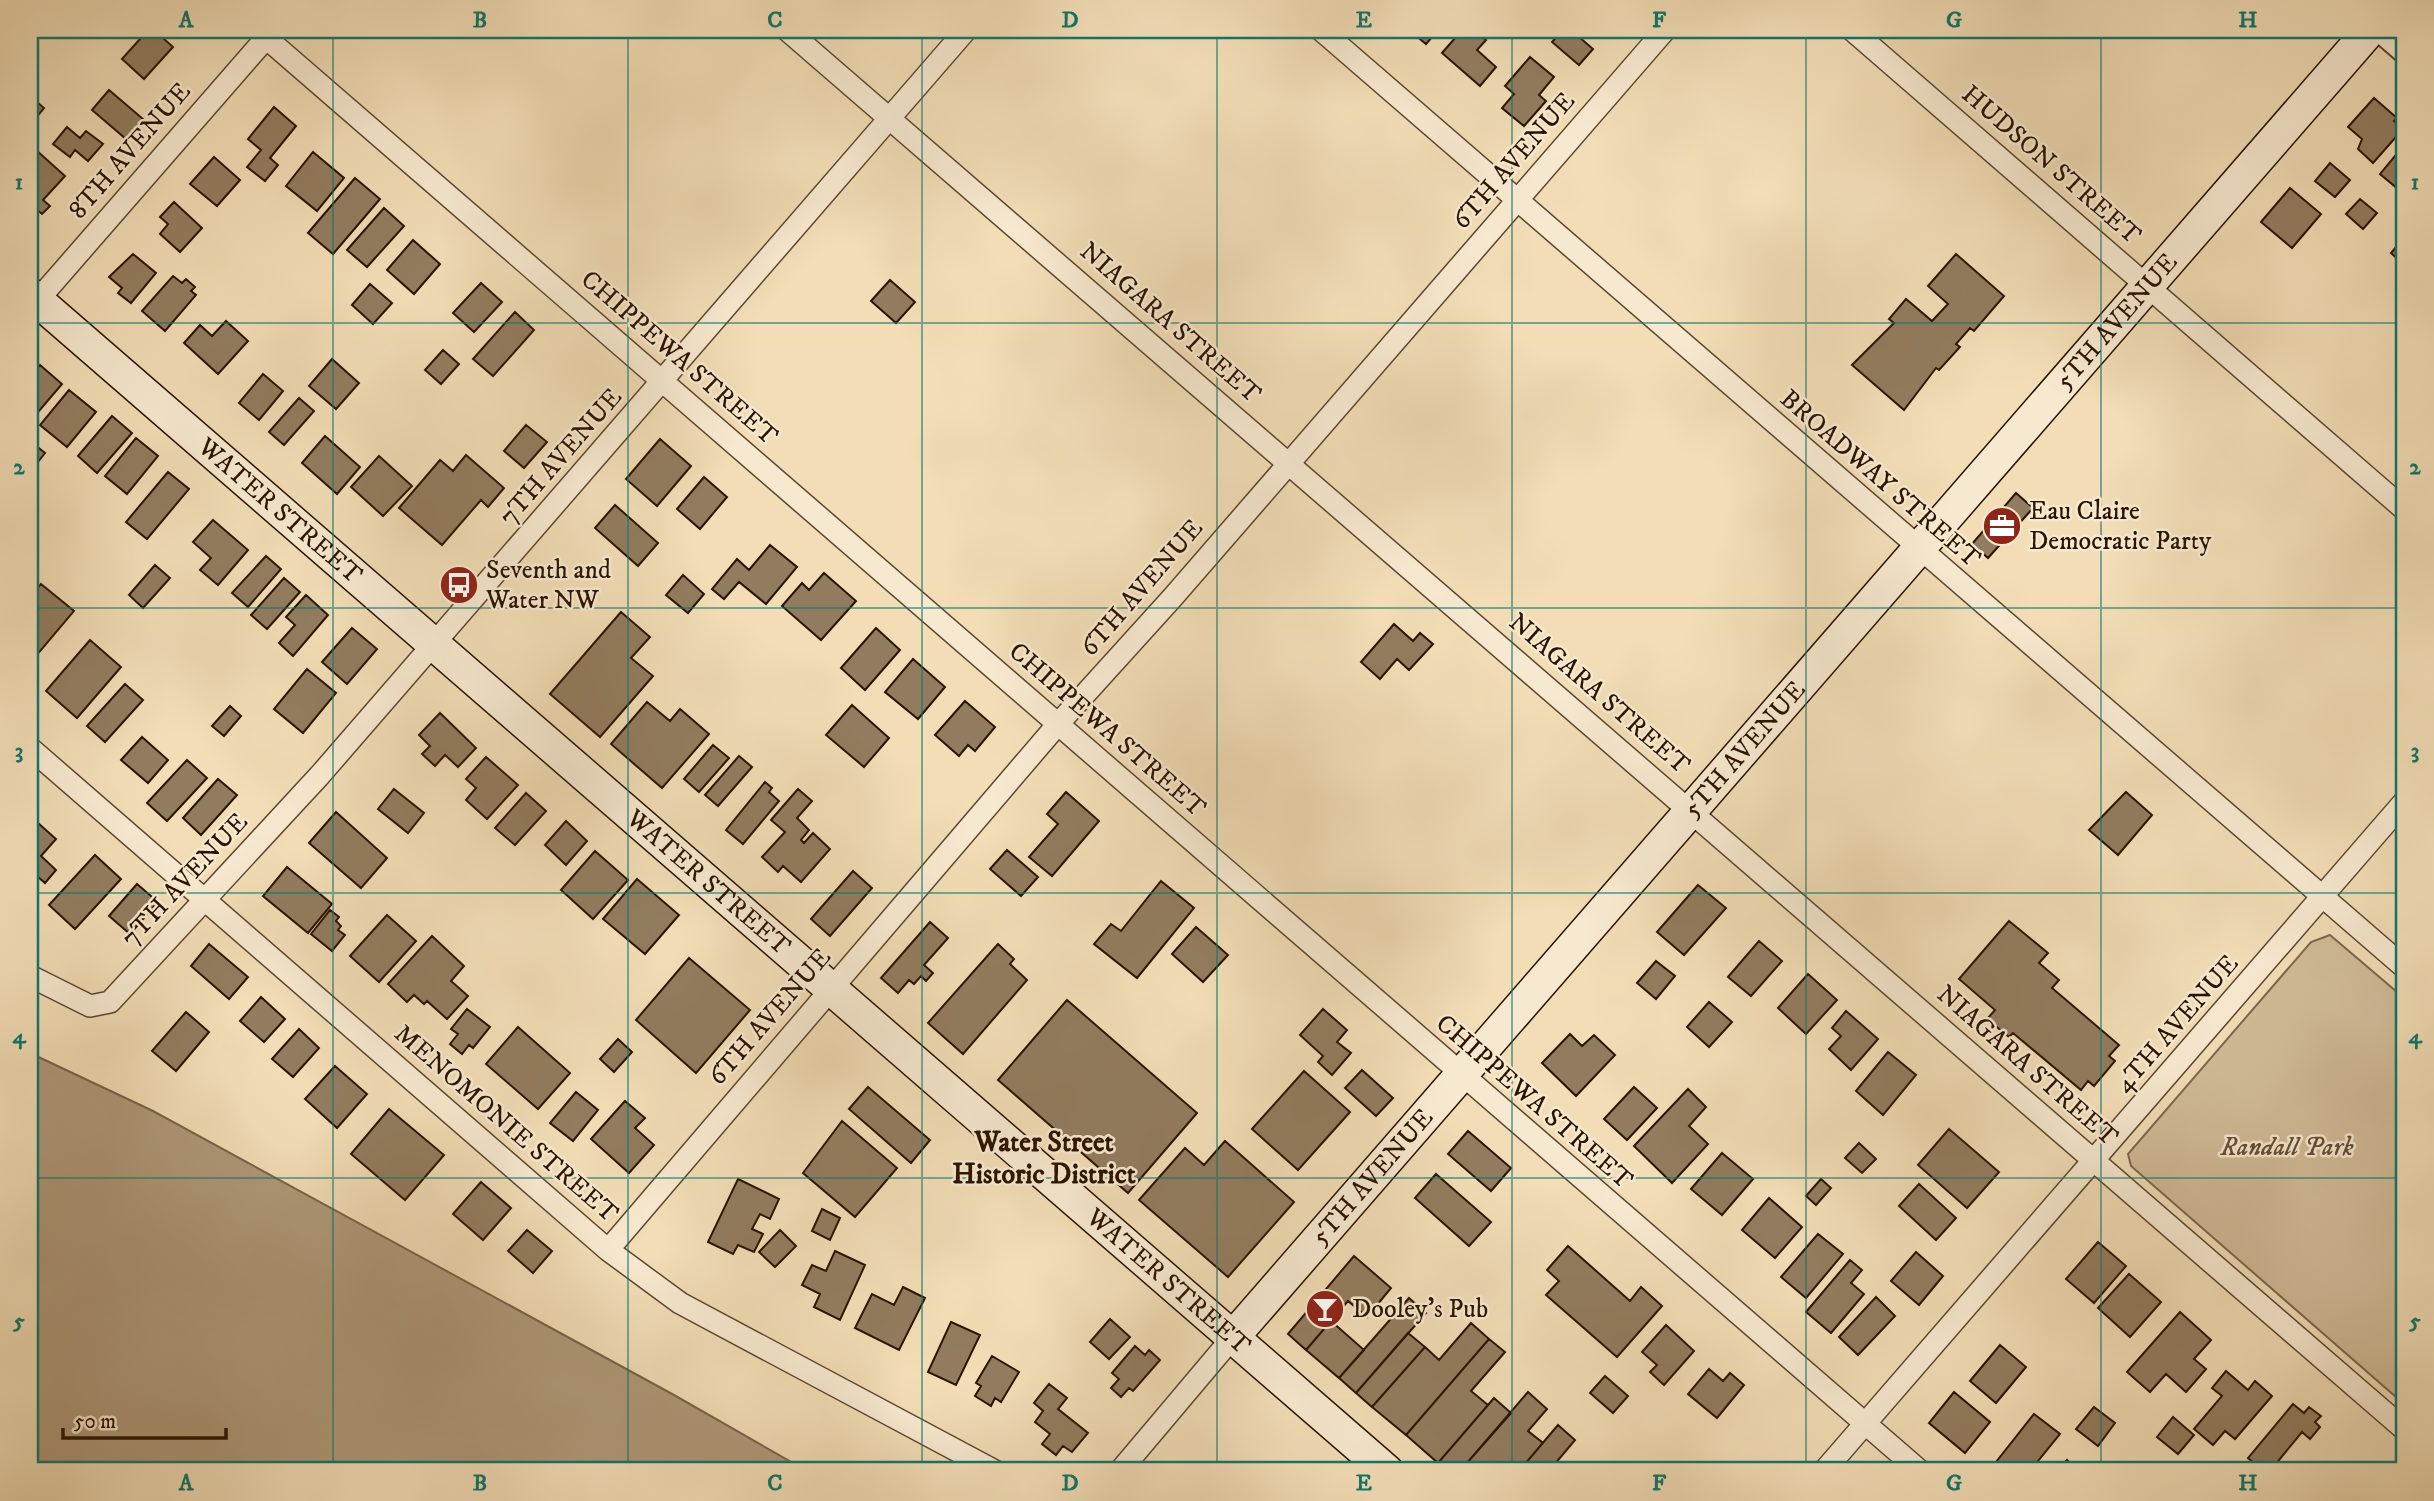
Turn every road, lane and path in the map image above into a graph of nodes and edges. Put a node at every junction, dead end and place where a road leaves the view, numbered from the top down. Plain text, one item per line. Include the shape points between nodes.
1 (787, 30) edge
2 (966, 30) edge
3 (1321, 30) edge
4 (1665, 30) edge
5 (1852, 30) edge
6 (2370, 30) edge
7 (2382, 30) edge
8 (265, 32) edge
9 (2404, 49) edge
10 (890, 120) junction
11 (1517, 198) junction
12 (2147, 285) junction
13 (32, 301) edge
14 (663, 381) junction
15 (1289, 462) junction
16 (2404, 509) edge
17 (1919, 550) junction
18 (435, 645) junction
19 (1058, 724) junction
20 (30, 748) edge
21 (2404, 802) edge
22 (1691, 811) junction
23 (2324, 897) junction
24 (205, 898) junction
25 (2404, 967) edge
26 (30, 976) edge
27 (832, 990) junction
28 (1461, 1076) junction
29 (2094, 1162) junction
30 (608, 1250) junction
31 (1233, 1337) junction
32 (1865, 1423) junction
33 (2404, 1429) edge
34 (995, 1471) edge
35 (1120, 1471) edge
36 (1387, 1471) edge
37 (1824, 1471) edge
38 (1920, 1471) edge

1 - 10 street, NIAGARA STREET
2 - 10 street, 7TH AVENUE
3 - 11 street, BROADWAY STREET
4 - 11 street, 6TH AVENUE
5 - 12 street, HUDSON STREET
6 - 12 main road, 5TH AVENUE
7 - 9 street
8 - 13 street, 8TH AVENUE
8 - 14 street, CHIPPEWA STREET
10 - 14 street, 7TH AVENUE
10 - 15 street, NIAGARA STREET
11 - 15 street, 6TH AVENUE
11 - 17 street, BROADWAY STREET
12 - 16 street, HUDSON STREET
12 - 17 main road, 5TH AVENUE
13 - 18 main road, WATER STREET
14 - 18 street, 7TH AVENUE
14 - 19 street, CHIPPEWA STREET
15 - 19 street, 6TH AVENUE
15 - 22 street, NIAGARA STREET
17 - 22 main road, 5TH AVENUE
17 - 23 street, BROADWAY STREET
18 - 24 street, 7TH AVENUE
18 - 27 main road, WATER STREET
19 - 27 street, 6TH AVENUE
19 - 28 street, CHIPPEWA STREET
20 - 24 street, MENOMONIE STREET
21 - 23 street, 4TH AVENUE
22 - 28 main road, 5TH AVENUE
22 - 29 street, NIAGARA STREET
23 - 25 street, BROADWAY STREET
23 - 29 street, 4TH AVENUE
24 - 26 street, 7TH AVENUE via 110,1002 90,1006
24 - 30 street, MENOMONIE STREET
27 - 30 street, 6TH AVENUE
27 - 31 main road, WATER STREET
28 - 31 main road, 5TH AVENUE
28 - 32 street, CHIPPEWA STREET
29 - 32 street, 4TH AVENUE
29 - 33 street, NIAGARA STREET
30 - 34 street, MENOMONIE STREET via 680,1303
31 - 35 street, 5TH AVENUE
31 - 36 main road, WATER STREET
32 - 37 street, 4TH AVENUE
32 - 38 street, CHIPPEWA STREET

